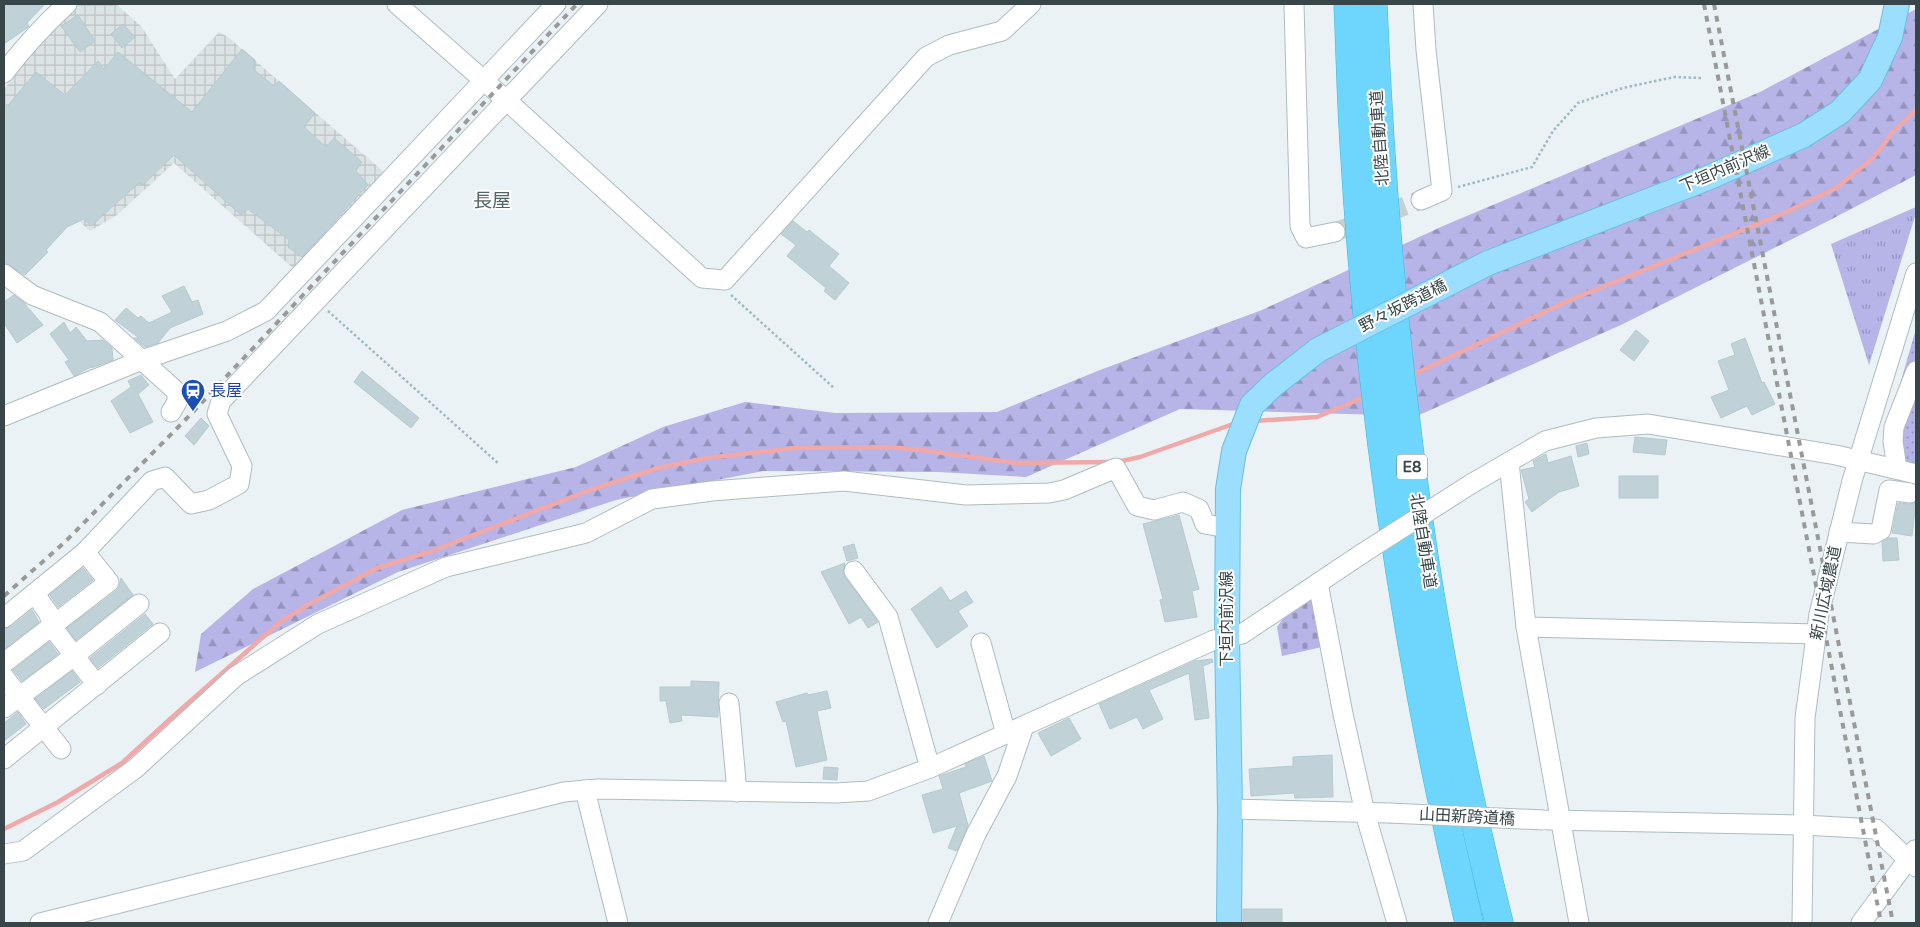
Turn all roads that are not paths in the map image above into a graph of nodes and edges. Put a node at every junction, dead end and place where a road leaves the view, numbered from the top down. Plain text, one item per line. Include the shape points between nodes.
1 (67, 4) edge
2 (397, 4) edge
3 (556, 4) edge
4 (598, 4) edge
5 (1031, 4) edge
6 (1294, 4) edge
7 (1348, 4) edge
8 (1373, 4) edge
9 (1423, 4) edge
10 (1897, 4) edge
11 (10, 52) edge
12 (4, 73) edge
13 (482, 80) junction
14 (506, 100) junction
15 (1421, 200) tunnel mouth
16 (1335, 232) tunnel mouth
17 (1488, 263) joint
18 (1916, 273) edge
19 (4, 274) edge
20 (1318, 350) joint
21 (142, 360) junction
22 (1916, 371) edge
23 (171, 412) dead end
24 (4, 416) edge
25 (1858, 460) junction
26 (1509, 462) junction
27 (1897, 469) junction
28 (1916, 474) edge
29 (1910, 493) dead end
30 (1227, 528) junction
31 (1839, 532) junction
32 (85, 552) junction
33 (854, 571) dead end
34 (1318, 583) junction
35 (34, 594) junction
36 (138, 604) dead end
37 (4, 618) edge
38 (52, 627) junction
39 (1526, 628) junction
40 (160, 633) dead end
41 (1816, 634) junction
42 (1227, 637) junction
43 (980, 642) dead end
44 (74, 656) junction
45 (4, 663) edge
46 (4, 677) edge
47 (97, 685) junction
48 (19, 697) junction
49 (729, 704) dead end
50 (4, 708) edge
51 (1024, 726) junction
52 (44, 727) junction
53 (1006, 734) junction
54 (61, 749) dead end
55 (4, 759) edge
56 (930, 768) junction
57 (585, 790) junction
58 (737, 792) junction
59 (1230, 809) junction
60 (1366, 813) junction
61 (1552, 820) junction
62 (1803, 825) junction
63 (4, 854) edge
64 (1914, 858) edge
65 (40, 923) edge
66 (618, 923) edge
67 (938, 923) edge
68 (1229, 923) edge
69 (1397, 923) edge
70 (1469, 923) edge
71 (1499, 923) edge
72 (1579, 923) edge
73 (1802, 923) edge
74 (1862, 923) edge

1 - 11 street
2 - 13 street
3 - 13 street
4 - 14 street
5 - 14 street via 1002,31 949,45 926,57 725,280 702,278
6 - 16 street via 1300,226 1306,238
7 - 70 highway, 北陸自動車道 / E8 via 1364,277 1397,547 1416,672
8 - 71 highway, 北陸自動車道 / E8 via 1378,130 1389,264 1402,398 1420,531 1442,662
9 - 15 street via 1442,191
10 - 17 main road, 下垣内前沢線 via 1890,37 1870,80 1840,112 1804,135 1710,177
11 - 12 street
13 - 14 street
13 - 21 street via 266,311 227,331
14 - 32 street via 221,401 217,414 242,466 239,484 208,500 191,504 165,477 152,481
17 - 20 main road, 野々坂跨道橋, bridge
18 - 25 street, 新川広域農道
19 - 21 street via 32,295 100,322
20 - 30 main road, 下垣内前沢線 via 1252,405 1234,451 1228,489
21 - 23 street via 177,392 177,402
21 - 24 street
22 - 27 street via 1894,427
25 - 26 street via 1648,424 1596,428 1545,441
25 - 27 street
25 - 31 street, 新川広域農道
26 - 34 street, bridge
26 - 39 street
27 - 28 street
29 - 31 street via 1889,490 1881,530 1874,534
30 - 42 main road, 下垣内前沢線
30 - 63 street via 1205,524 1199,510 1182,502 1154,510 1137,506 1116,468 1064,490 1048,493 966,495 844,481 712,491 652,500 586,533 446,567 318,624 236,676 136,768 23,851
31 - 41 street, 新川広域農道
32 - 35 street
32 - 38 street via 109,582
33 - 56 street via 888,617
34 - 42 street via 1242,634
34 - 60 street
35 - 37 street
35 - 38 street via 50,614
36 - 44 street
38 - 44 street
38 - 45 street
39 - 41 street
39 - 61 street
40 - 47 street
41 - 62 street, 新川広域農道 via 1805,718
42 - 51 street
42 - 59 main road, 下垣内前沢線
43 - 53 street
44 - 47 street
44 - 48 street
46 - 48 street
47 - 52 street
48 - 50 street
48 - 52 street
49 - 58 street
51 - 53 street
51 - 67 street via 1007,776 976,834
52 - 54 street
52 - 55 street
53 - 56 street
56 - 58 street via 868,791 836,794
57 - 58 street
57 - 65 street via 564,792
57 - 66 street
59 - 60 street, 山田新跨道橋
59 - 68 main road, 下垣内前沢線
60 - 61 street, 山田新跨道橋, bridge
60 - 69 street
61 - 62 street, 山田新跨道橋
61 - 72 street
62 - 64 street, 山田新跨道橋 via 1876,829
62 - 73 street, 新川広域農道
64 - 74 street

